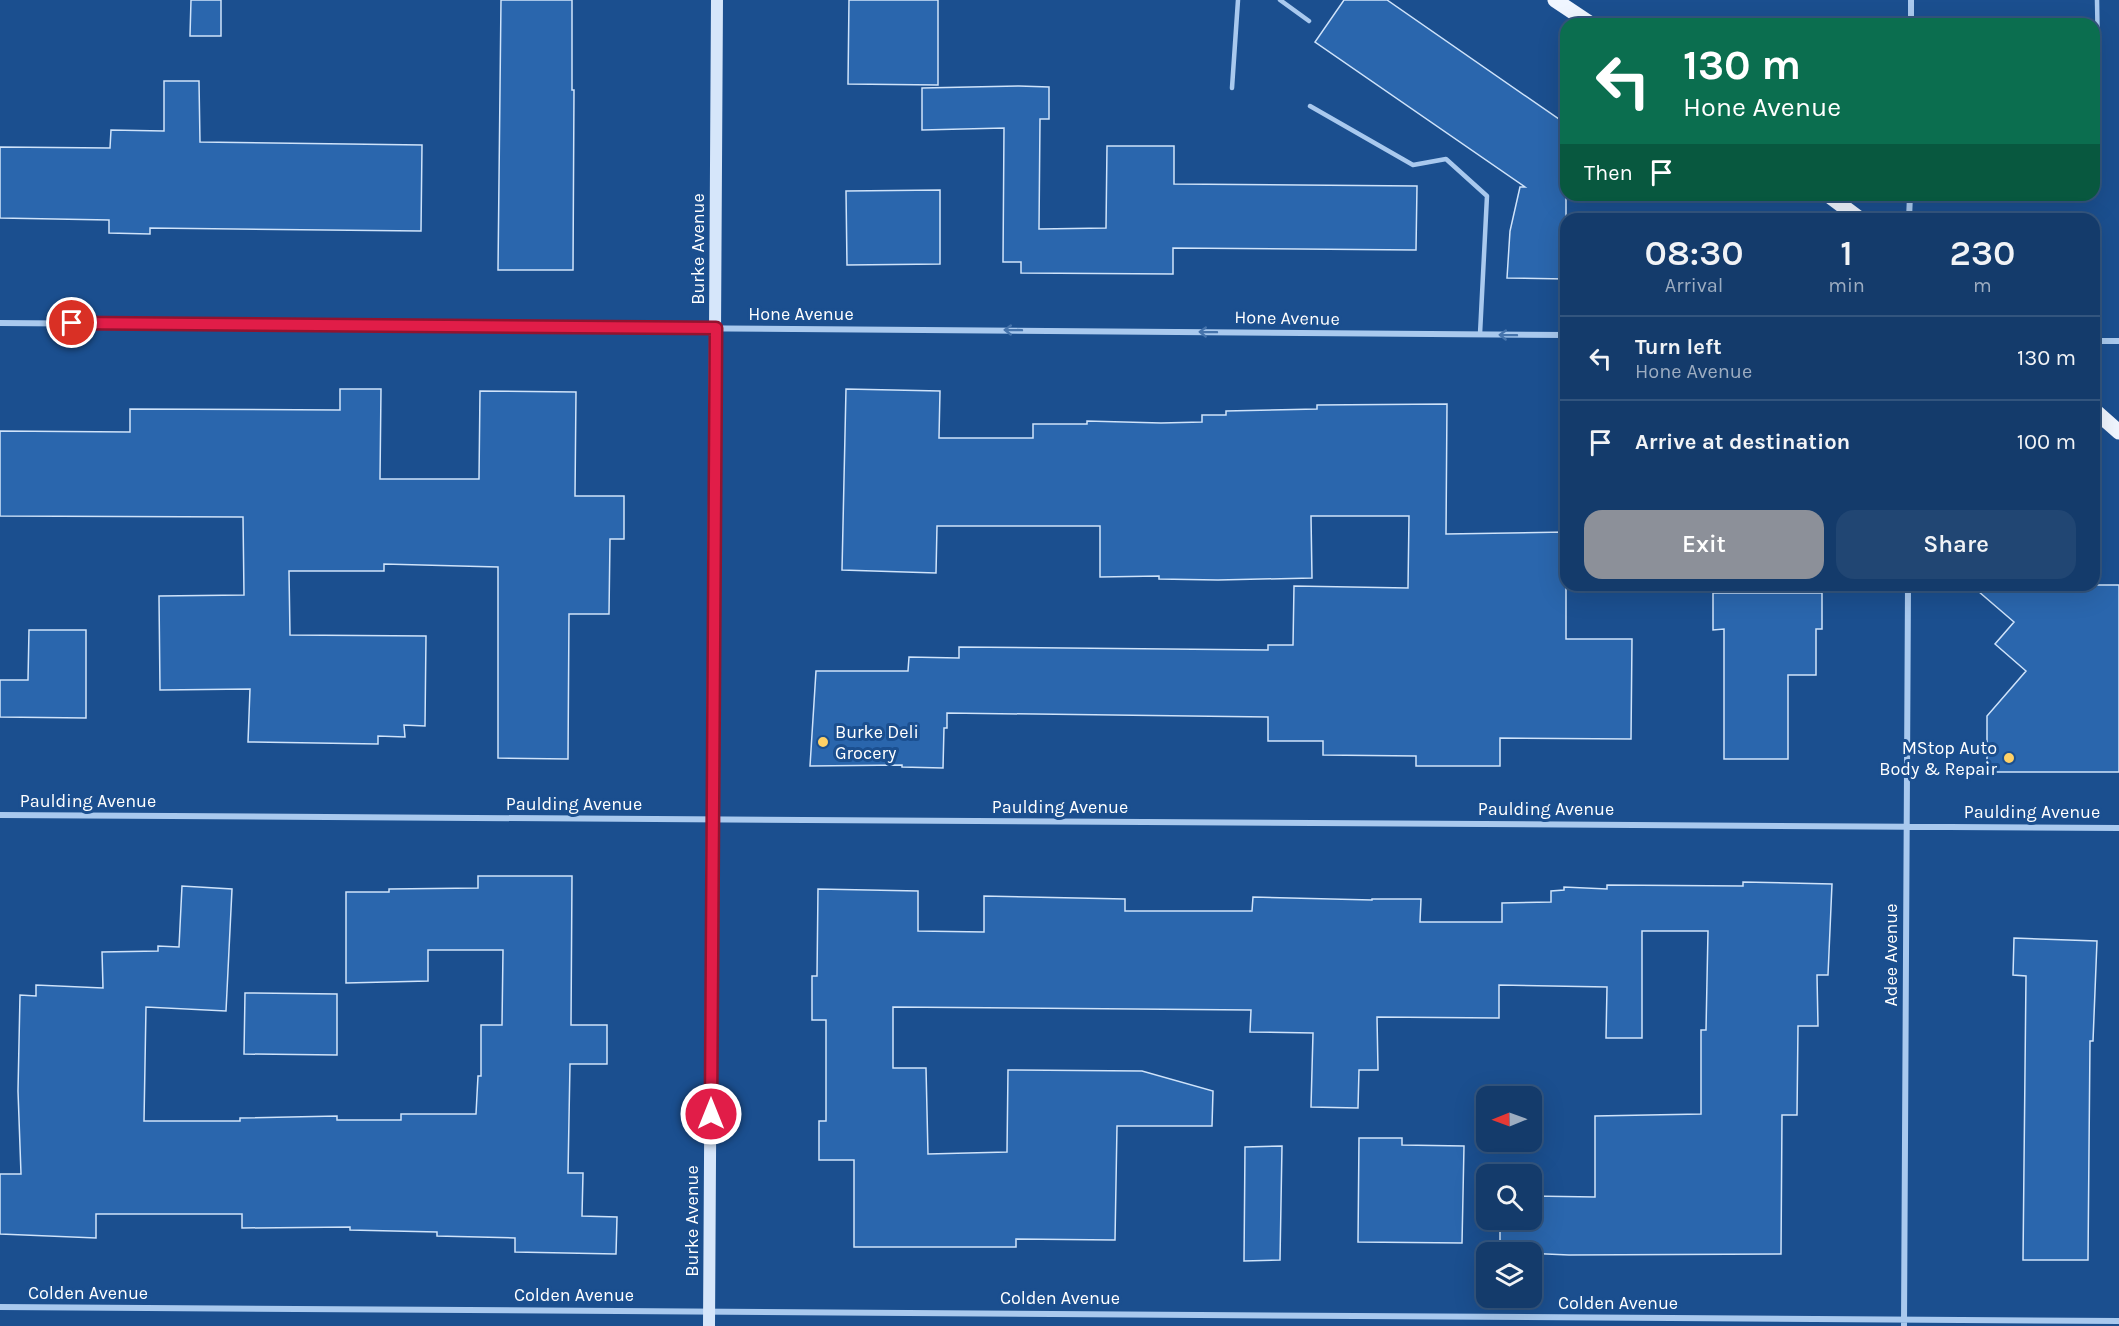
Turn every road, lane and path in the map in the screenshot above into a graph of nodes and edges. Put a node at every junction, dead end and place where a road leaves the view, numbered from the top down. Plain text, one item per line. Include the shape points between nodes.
1 (717, 0) edge
2 (1238, 0) edge
3 (1280, 0) edge
4 (1555, 0) edge
5 (1911, 0) edge
6 (2097, 0) edge
7 (1582, 18) edge
8 (1911, 18) edge
9 (2097, 18) edge
10 (1309, 21) dead end
11 (1232, 88) dead end
12 (1310, 106) dead end
13 (1836, 201) edge
14 (1852, 213) edge
15 (0, 323) edge
16 (716, 328) junction
17 (1480, 334) junction
18 (1560, 335) edge
19 (2100, 341) edge
20 (2119, 341) edge
21 (2100, 415) edge
22 (2119, 432) edge
23 (1908, 591) edge
24 (0, 815) edge
25 (712, 820) junction
26 (1906, 826) junction
27 (2119, 828) edge
28 (0, 1307) edge
29 (709, 1311) junction
30 (2119, 1322) edge
31 (1904, 1323) edge
32 (709, 1326) edge

1 - 16 main road, Burke Avenue
2 - 11 lane
3 - 10 lane
4 - 7 main road
5 - 8 street
6 - 9 lane
12 - 17 lane via 1413,165 1446,159 1487,196
13 - 14 main road
15 - 16 street, Hone Avenue
17 -> 16 street, Hone Avenue
16 - 25 main road, Burke Avenue
18 -> 17 street, Hone Avenue
19 - 20 street
21 - 22 main road
23 - 26 street, Adee Avenue
24 - 25 street, Paulding Avenue
25 - 26 street, Paulding Avenue
25 - 29 main road, Burke Avenue
26 - 27 street, Paulding Avenue
26 - 31 street, Adee Avenue
28 - 29 street, Colden Avenue
29 - 31 street, Colden Avenue
29 - 32 main road, Burke Avenue
30 - 31 street, Colden Avenue

